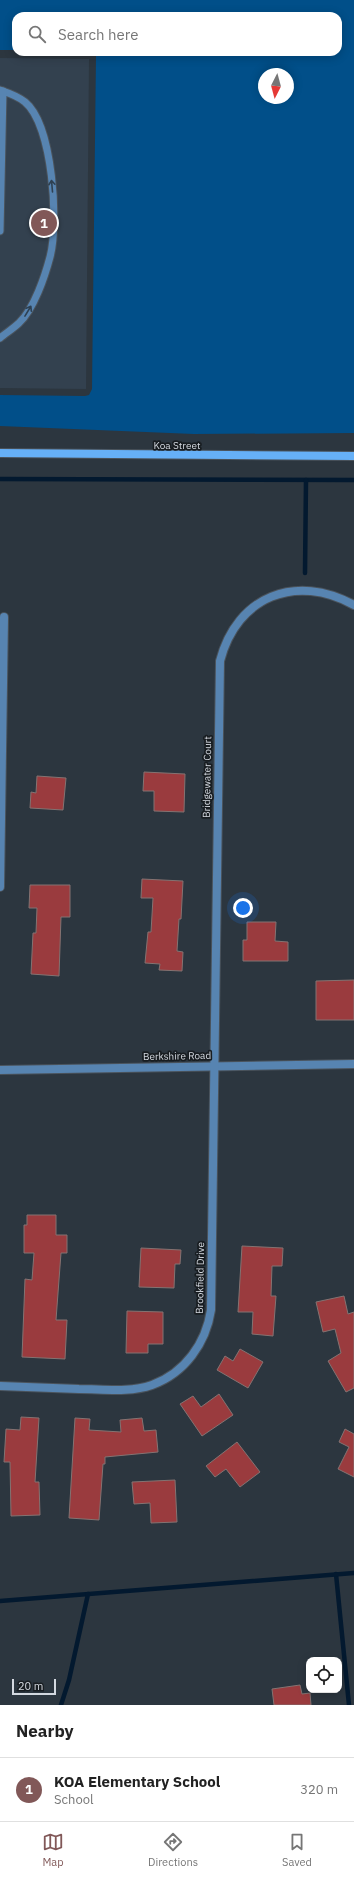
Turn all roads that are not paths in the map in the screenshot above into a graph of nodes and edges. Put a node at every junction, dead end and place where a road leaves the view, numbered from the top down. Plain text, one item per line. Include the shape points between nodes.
1 (2, 91) edge
2 (0, 231) edge
3 (0, 338) edge
4 (0, 453) edge
5 (354, 456) edge
6 (354, 604) edge
7 (4, 616) dead end
8 (0, 886) edge
9 (354, 1064) edge
10 (213, 1066) junction
11 (0, 1070) edge
12 (0, 1386) edge

1 - 2 lane
3 -> 1 lane via 20,322 40,287 51,256 54,210 50,159 36,117 26,102
4 - 5 main road, Koa Street
6 - 10 street, Bridgewater Court via 338,596 318,591 299,589 282,592 251,608 229,634 223,650 218,685
7 - 8 street
9 - 10 street, Berkshire Road
10 - 11 street, Berkshire Road
10 - 12 street, Brookfield Drive via 211,1310 209,1323 198,1349 177,1371 152,1385 116,1390

